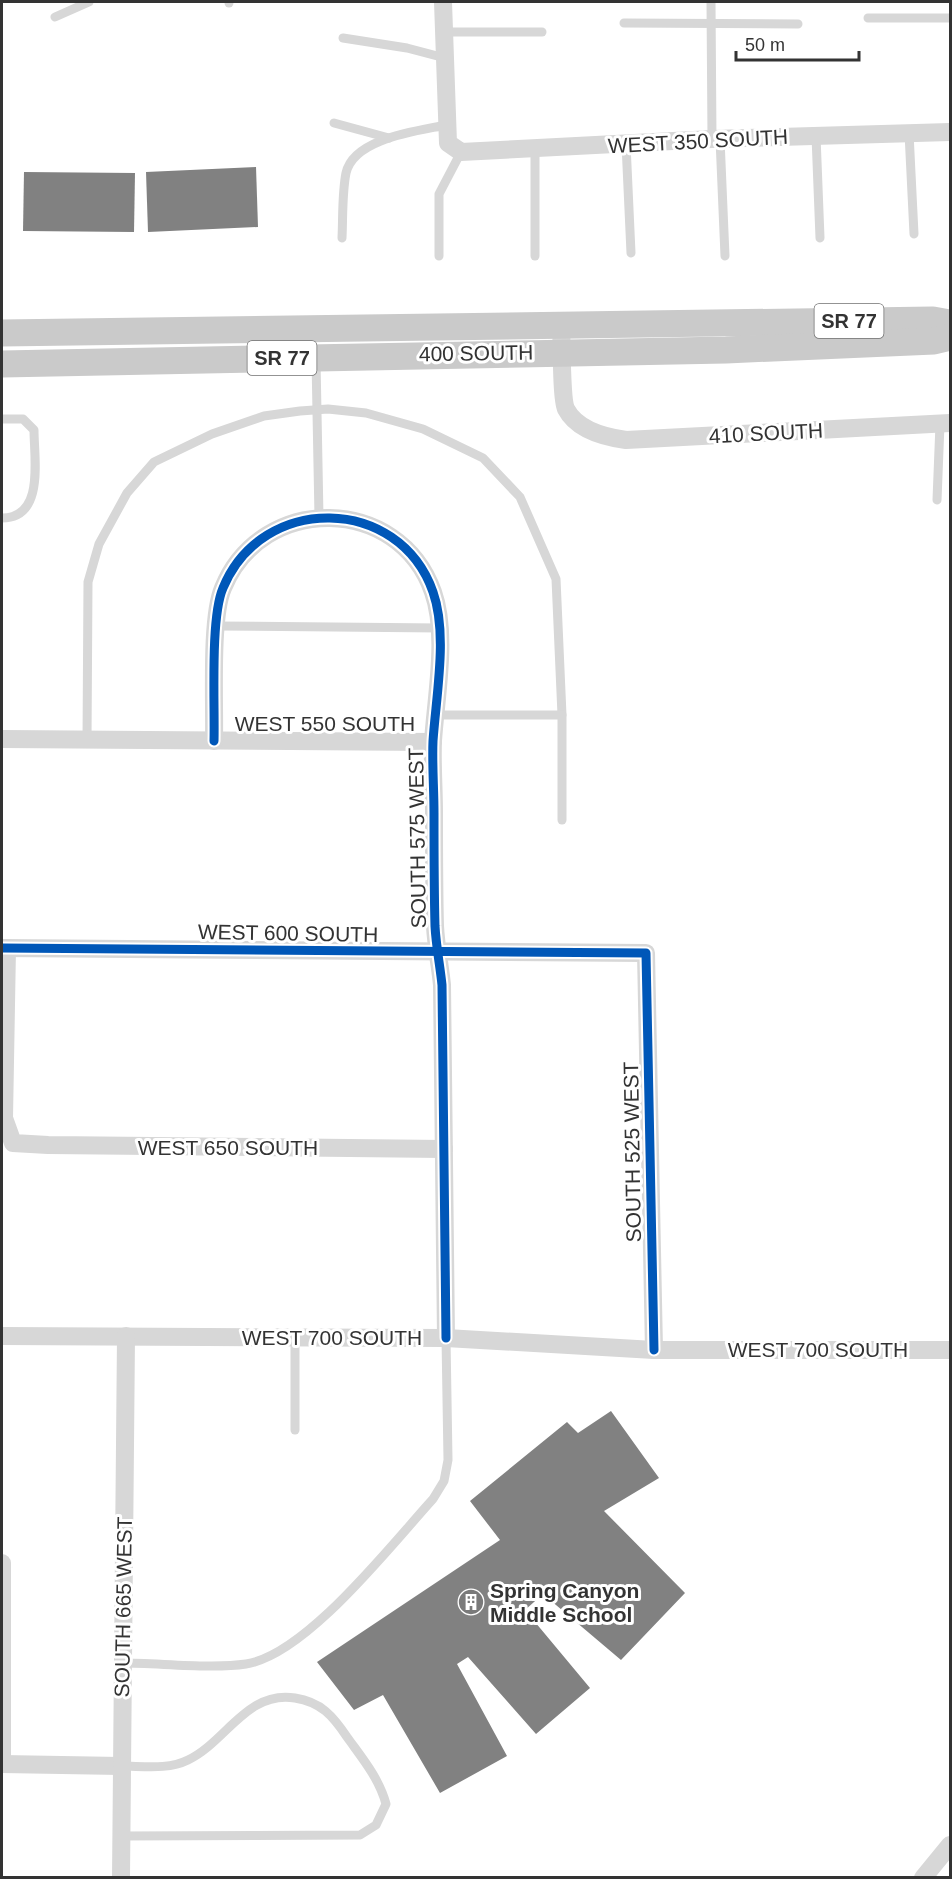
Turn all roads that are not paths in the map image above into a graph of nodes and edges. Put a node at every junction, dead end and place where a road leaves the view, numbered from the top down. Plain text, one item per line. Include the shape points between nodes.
1 (89, 2) edge
2 (443, 2) edge
3 (711, 2) edge
4 (55, 17) dead end
5 (868, 18) dead end
6 (951, 18) edge
7 (624, 23) dead end
8 (712, 23) junction
9 (798, 24) dead end
10 (444, 32) junction
11 (542, 32) dead end
12 (343, 38) dead end
13 (445, 58) junction
14 (333, 123) dead end
15 (951, 132) edge
16 (909, 133) junction
17 (816, 136) junction
18 (389, 138) junction
19 (716, 139) junction
20 (452, 140) junction
21 (626, 144) junction
22 (535, 150) junction
23 (914, 234) dead end
24 (342, 238) dead end
25 (820, 238) dead end
26 (631, 253) dead end
27 (439, 256) dead end
28 (535, 256) dead end
29 (725, 256) dead end
30 (951, 323) edge
31 (561, 325) junction
32 (2, 333) edge
33 (951, 337) edge
34 (562, 352) junction
35 (316, 357) junction
36 (2, 364) edge
37 (316, 410) junction
38 (2, 419) edge
39 (945, 424) edge
40 (937, 500) dead end
41 (319, 516) junction
42 (2, 518) edge
43 (216, 626) junction
44 (440, 628) junction
45 (436, 715) junction
46 (562, 715) junction
47 (2, 739) edge
48 (87, 740) junction
49 (214, 741) junction
50 (433, 742) junction
51 (562, 820) dead end
52 (4, 948) edge
53 (439, 953) junction
54 (646, 953) joint
55 (444, 1149) junction
56 (2, 1336) edge
57 (126, 1336) junction
58 (295, 1337) junction
59 (446, 1338) junction
60 (654, 1350) junction
61 (951, 1350) edge
62 (295, 1430) dead end
63 (2, 1563) edge
64 (122, 1663) junction
65 (2, 1764) edge
66 (121, 1766) junction
67 (121, 1836) junction
68 (951, 1845) edge
69 (121, 1878) edge
70 (923, 1878) edge

1 - 4 lane
2 - 10 street
3 - 8 lane
5 - 6 lane
7 - 8 lane
8 - 9 lane
8 - 19 lane
10 - 11 lane
10 - 13 street
12 - 13 lane
13 - 20 street
14 - 18 lane
15 - 16 street, WEST 350 SOUTH
16 - 17 street, WEST 350 SOUTH
16 - 23 lane
17 - 19 street, WEST 350 SOUTH
17 - 25 lane
18 - 20 lane
18 - 24 lane via 378,140 356,156 346,171
19 - 21 street, WEST 350 SOUTH
19 - 29 lane
20 - 22 street, WEST 350 SOUTH
20 - 27 lane via 439,194
21 - 22 street, WEST 350 SOUTH
21 - 26 lane
22 - 28 lane
30 - 31 main road, 400 SOUTH / SR 77 via 922,320
31 - 32 main road, 400 SOUTH / SR 77
31 - 34 street
33 - 34 main road, 400 SOUTH / SR 77 via 934,341 726,350
34 - 35 main road, 400 SOUTH / SR 77
34 - 39 street, 410 SOUTH via 566,408 583,427 605,438 626,441
35 - 36 main road, 400 SOUTH / SR 77
35 - 37 lane
37 - 41 lane
37 - 46 lane via 366,413 423,429 483,458 520,497 556,579
37 - 48 lane via 264,416 212,434 154,462 127,494 99,544 88,582
38 - 42 lane via 22,419 34,430 34,441 33,496 29,506
39 - 40 lane
41 - 43 street via 280,528 245,554 222,588
41 - 44 street, SOUTH 575 WEST via 360,523 398,542 431,587
43 - 44 lane
43 - 49 street
44 - 45 street, SOUTH 575 WEST
45 - 46 lane
45 - 50 street, SOUTH 575 WEST
46 - 51 lane
47 - 48 street, WEST 550 SOUTH
48 - 49 street, WEST 550 SOUTH
49 - 50 street, WEST 550 SOUTH
50 - 53 street, SOUTH 575 WEST via 435,929
52 - 53 street, WEST 600 SOUTH
52 - 55 street, WEST 650 SOUTH via 4,1118 13,1143
53 - 54 street, WEST 600 SOUTH
53 - 55 street, SOUTH 575 WEST
54 - 60 street, SOUTH 525 WEST
55 - 59 street, SOUTH 575 WEST
56 - 57 street, WEST 700 SOUTH
57 - 58 street, WEST 700 SOUTH
57 - 64 street, SOUTH 665 WEST
58 - 59 street, WEST 700 SOUTH
58 - 62 lane
59 - 60 street, WEST 700 SOUTH
59 - 64 lane via 448,1450 444,1481 433,1499 317,1624 292,1645 246,1664
60 - 61 street, WEST 700 SOUTH
63 - 65 street
64 - 66 street, SOUTH 665 WEST
65 - 66 street
66 - 67 street, SOUTH 665 WEST
66 - 67 lane via 174,1766 189,1760 259,1702 289,1697 307,1700 332,1716 374,1775 386,1804 376,1825 360,1835
67 - 69 street, SOUTH 665 WEST
68 - 70 street

